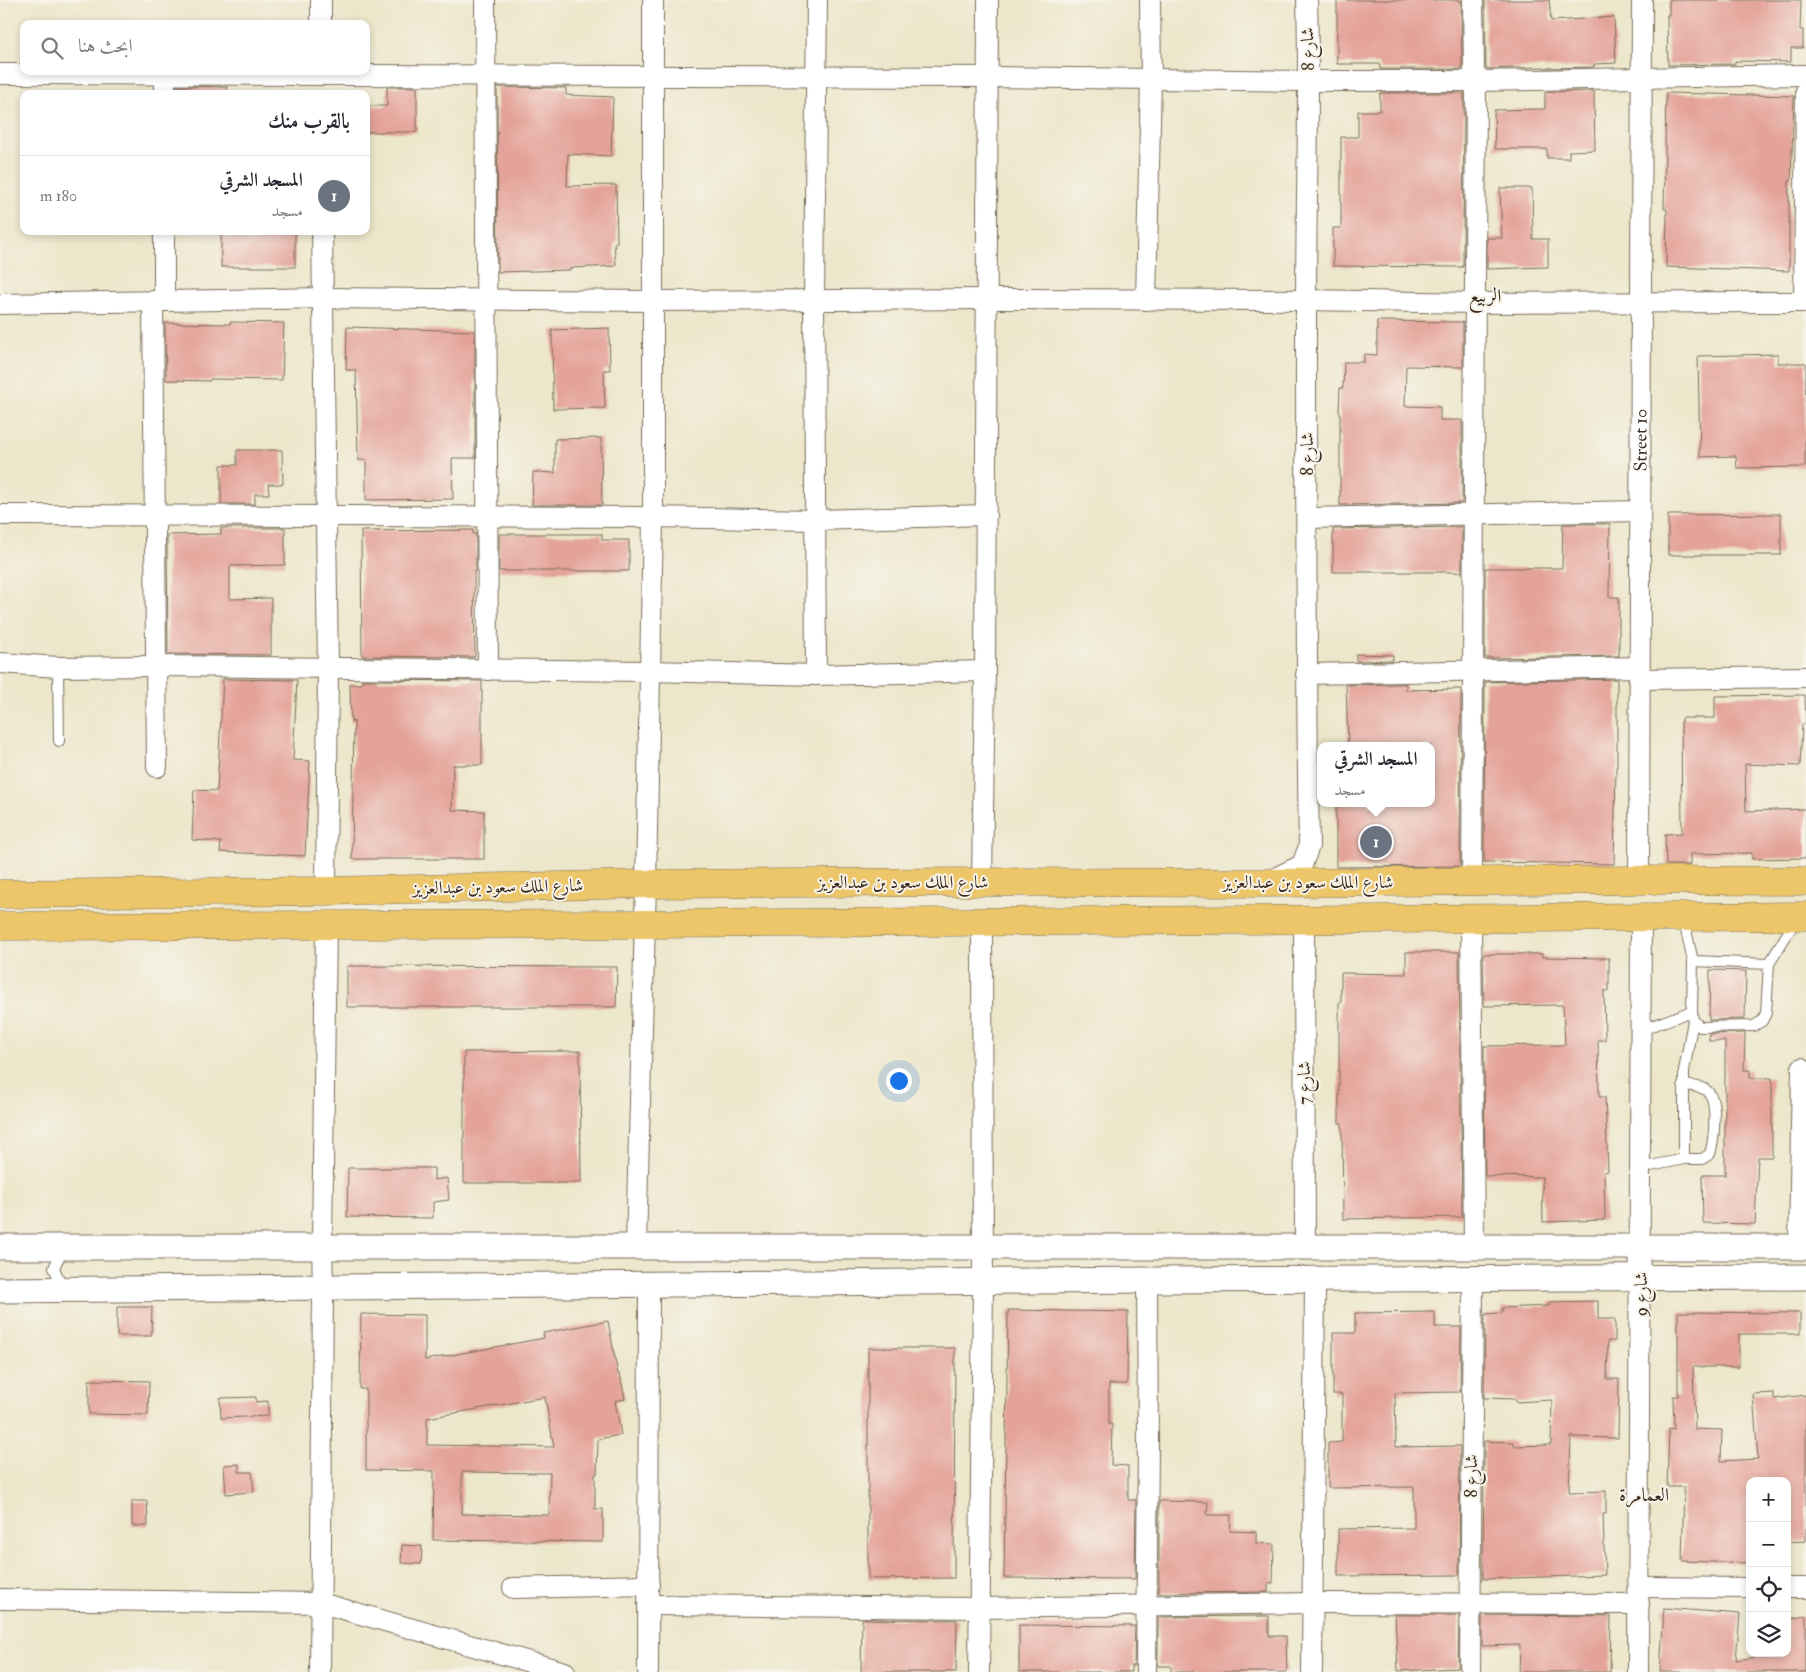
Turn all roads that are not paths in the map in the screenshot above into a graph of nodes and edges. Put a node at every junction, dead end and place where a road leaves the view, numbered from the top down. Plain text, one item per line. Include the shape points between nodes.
1 (321, 0) edge
2 (485, 0) edge
3 (653, 0) edge
4 (817, 0) edge
5 (988, 0) edge
6 (1150, 0) edge
7 (1307, 0) edge
8 (1473, 0) edge
9 (1642, 0) edge
10 (321, 20) edge
11 (0, 74) edge
12 (1806, 74) edge
13 (485, 76) junction
14 (654, 76) junction
15 (816, 77) junction
16 (989, 78) junction
17 (1642, 78) junction
18 (1151, 79) junction
19 (322, 80) edge
20 (1309, 81) junction
21 (1476, 81) junction
22 (165, 84) edge
23 (1806, 91) edge
24 (164, 235) edge
25 (322, 235) edge
26 (323, 298) junction
27 (486, 300) junction
28 (814, 300) junction
29 (987, 300) junction
30 (1146, 300) junction
31 (1306, 300) junction
32 (158, 301) junction
33 (653, 301) junction
34 (1805, 302) edge
35 (1475, 303) junction
36 (1640, 303) junction
37 (0, 304) edge
38 (1640, 511) junction
39 (1473, 514) junction
40 (0, 515) edge
41 (326, 515) junction
42 (986, 515) junction
43 (155, 516) junction
44 (486, 516) junction
45 (653, 517) junction
46 (1307, 518) junction
47 (817, 520) junction
48 (0, 663) edge
49 (158, 666) junction
50 (58, 667) junction
51 (328, 668) junction
52 (488, 670) junction
53 (650, 670) junction
54 (1472, 670) junction
55 (985, 671) junction
56 (1639, 673) junction
57 (1306, 674) junction
58 (816, 675) junction
59 (1806, 677) edge
60 (59, 741) dead end
61 (157, 767) dead end
62 (1639, 880) junction
63 (1806, 881) edge
64 (982, 882) junction
65 (1472, 882) junction
66 (1265, 883) junction
67 (646, 884) junction
68 (326, 891) junction
69 (0, 894) edge
70 (1641, 916) junction
71 (1683, 916) junction
72 (1802, 916) edge
73 (1471, 918) junction
74 (1304, 920) junction
75 (982, 922) junction
76 (644, 924) junction
77 (0, 926) edge
78 (326, 926) junction
79 (1692, 961) junction
80 (1769, 964) junction
81 (1693, 1015) junction
82 (1641, 1030) junction
83 (1802, 1068) dead end
84 (1683, 1085) junction
85 (1684, 1159) junction
86 (1641, 1168) junction
87 (322, 1246) junction
88 (636, 1246) junction
89 (982, 1246) junction
90 (1305, 1246) junction
91 (1474, 1246) junction
92 (1641, 1246) junction
93 (0, 1247) edge
94 (68, 1247) junction
95 (1802, 1247) edge
96 (1806, 1277) edge
97 (1641, 1278) junction
98 (1472, 1279) junction
99 (1147, 1280) junction
100 (1315, 1280) junction
101 (983, 1282) junction
102 (649, 1284) junction
103 (324, 1287) junction
104 (69, 1289) junction
105 (0, 1290) edge
106 (649, 1585) junction
107 (513, 1588) dead end
108 (1746, 1588) edge
109 (1791, 1588) edge
110 (1806, 1588) edge
111 (1639, 1596) junction
112 (0, 1599) edge
113 (320, 1603) junction
114 (1312, 1603) junction
115 (1470, 1604) junction
116 (648, 1605) junction
117 (1148, 1605) junction
118 (980, 1608) junction
119 (552, 1670) edge
120 (320, 1672) edge
121 (648, 1672) edge
122 (979, 1672) edge
123 (1146, 1672) edge
124 (1312, 1672) edge
125 (1470, 1672) edge
126 (1638, 1672) edge

1 - 10 street
2 - 13 street
3 - 14 street
4 - 15 street
5 - 16 street
6 - 18 street
7 - 20 street, شارع 8
8 - 21 street
9 - 17 street, Street 10
11 - 22 street
12 - 17 street
13 - 14 street
13 - 19 street
13 - 27 street
14 - 15 street
14 - 33 street
15 - 16 street
15 - 28 street
16 - 18 street
16 - 29 street
17 - 21 street
17 - 36 street, Street 10
18 - 20 street
18 - 30 street
19 - 22 street
20 - 21 street
20 - 31 street, شارع 8
21 - 35 street
23 - 34 street
24 - 32 street
25 - 26 street
26 - 27 street
26 - 32 street
26 - 41 street
27 - 33 street
27 - 44 street
28 - 29 street
28 - 33 street
28 - 47 street
29 - 30 street
29 - 42 street
30 - 31 street
31 - 35 street
31 - 46 street, شارع 8
32 - 37 street
32 - 43 street
33 - 45 street
34 - 36 street
35 - 36 street
35 - 39 street
36 - 38 street, Street 10
38 - 39 street
38 - 56 street, Street 10
39 - 46 street
39 - 54 street
40 - 43 street
41 - 43 street
41 - 44 street
41 - 51 street
42 - 47 street
42 - 55 street
43 - 49 street
44 - 45 street
44 - 52 street
45 - 47 street
45 - 53 street
46 - 57 street, شارع 8
47 - 58 street
48 - 50 street
49 - 50 street
49 - 51 street
49 - 61 street
50 - 60 lane
51 - 52 street
51 - 68 street
52 - 53 street
53 - 58 street
53 - 67 street
54 - 56 street
54 - 57 street
54 - 65 street
55 - 58 street
55 - 64 street
56 - 59 street
56 - 62 street, Street 10
57 - 66 street, شارع 8 via 1309,846 1302,865
62 - 63 main road, شارع الملك سعود بن عبدالعزيز
62 - 65 main road, شارع الملك سعود بن عبدالعزيز
64 - 66 main road, شارع الملك سعود بن عبدالعزيز
64 - 67 main road, شارع الملك سعود بن عبدالعزيز
65 - 66 main road, شارع الملك سعود بن عبدالعزيز
67 - 68 main road, شارع الملك سعود بن عبدالعزيز
67 - 76 street
68 - 69 main road, شارع الملك سعود بن عبدالعزيز
70 - 71 main road, شارع الملك سعود بن عبدالعزيز
70 - 73 main road, شارع الملك سعود بن عبدالعزيز
70 - 82 street, شارع 9
71 - 72 main road, شارع الملك سعود بن عبدالعزيز
71 - 79 lane
72 - 80 lane
73 - 74 main road, شارع الملك سعود بن عبدالعزيز
73 - 91 street
74 - 75 main road, شارع الملك سعود بن عبدالعزيز
74 - 90 street, شارع 7
75 - 76 main road, شارع الملك سعود بن عبدالعزيز
75 - 89 street
76 - 78 main road, شارع الملك سعود بن عبدالعزيز
76 - 88 street
77 - 78 main road, شارع الملك سعود بن عبدالعزيز
78 - 87 street
79 - 80 lane
79 - 81 lane
80 - 81 lane via 1766,1013 1762,1021 1754,1026 1700,1027
81 - 82 lane
81 - 84 lane
82 - 86 street, شارع 9
83 - 95 street
84 - 85 lane
84 - 85 lane via 1705,1089 1712,1096 1714,1105 1710,1154 1702,1159
85 - 86 lane
86 - 92 street, شارع 9
87 - 88 street
87 - 94 street
87 - 103 street
88 - 89 street
89 - 90 street
89 - 101 street
90 - 91 street
91 - 92 street
92 - 95 street
92 - 97 street, شارع 9
93 - 94 street
94 - 104 lane via 54,1268
96 - 97 street
97 - 98 street
97 - 111 street, شارع 9
98 - 100 street
98 - 115 street, شارع 8
99 - 100 street
99 - 101 street
99 - 117 street
100 - 114 street
101 - 102 street
101 - 118 street
102 - 103 street
102 - 106 street
103 - 104 street
103 - 113 street
104 - 105 street
106 - 107 street
106 - 116 street
108 - 111 street
109 - 110 street
111 - 115 street
111 - 126 street, شارع 9
112 - 113 street
113 - 119 street
113 - 120 street
114 - 115 street
114 - 117 street
114 - 124 street
115 - 125 street, شارع 8
116 - 118 street
116 - 121 street
117 - 118 street
117 - 123 street
118 - 122 street

